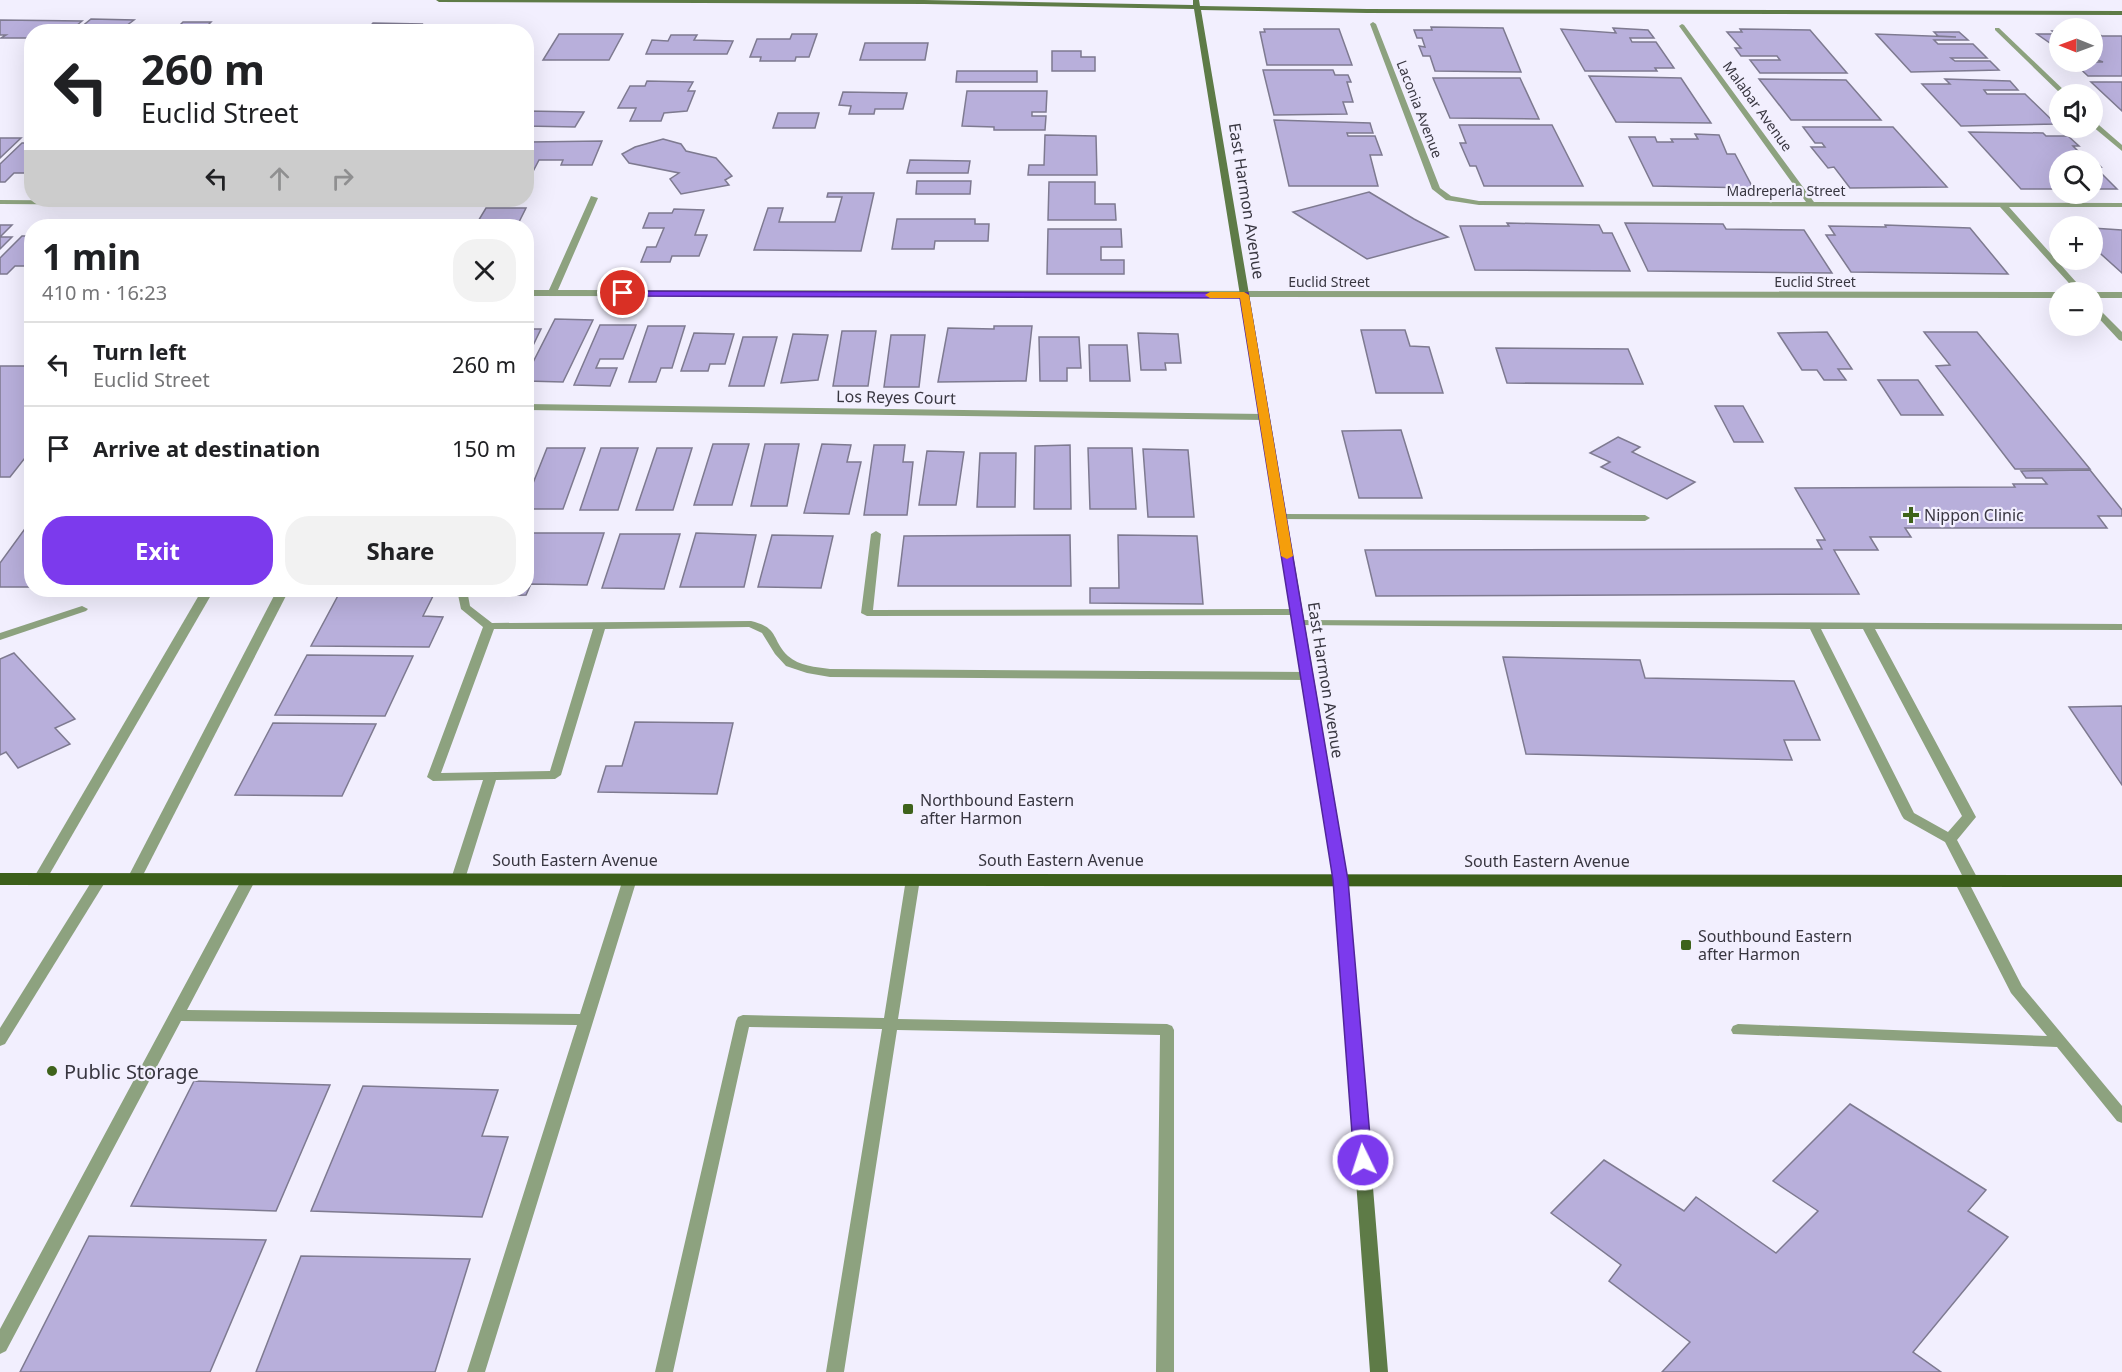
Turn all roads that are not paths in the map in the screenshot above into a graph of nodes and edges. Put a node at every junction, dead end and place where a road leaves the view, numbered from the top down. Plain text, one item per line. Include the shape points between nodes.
1 (439, 0) edge
2 (569, 0) edge
3 (703, 1) edge
4 (924, 1) edge
5 (1196, 4) edge
6 (2122, 13) edge
7 (1373, 24) dead end
8 (1682, 26) dead end
9 (1997, 29) dead end
10 (2055, 84) edge
11 (2103, 131) edge
12 (2122, 149) edge
13 (594, 198) dead end
14 (1449, 198) joint
15 (0, 202) edge
16 (24, 202) edge
17 (1812, 203) junction
18 (2003, 205) junction
19 (2122, 205) edge
20 (2072, 282) edge
21 (534, 293) edge
22 (552, 293) junction
23 (1244, 295) junction
24 (2049, 295) edge
25 (2103, 295) edge
26 (2122, 295) edge
27 (2103, 317) edge
28 (2122, 338) edge
29 (534, 407) edge
30 (1264, 417) junction
31 (1281, 517) junction
32 (1645, 518) dead end
33 (876, 534) dead end
34 (204, 597) edge
35 (279, 597) edge
36 (463, 597) edge
37 (82, 609) dead end
38 (1297, 617) junction
39 (600, 625) junction
40 (489, 626) junction
41 (1814, 626) junction
42 (1867, 626) junction
43 (2122, 627) edge
44 (0, 637) edge
45 (1307, 676) junction
46 (490, 776) junction
47 (1950, 839) junction
48 (0, 879) edge
49 (40, 879) junction
50 (100, 879) junction
51 (134, 879) junction
52 (249, 879) junction
53 (458, 879) junction
54 (630, 879) junction
55 (913, 879) junction
56 (1341, 880) junction
57 (1967, 881) junction
58 (2122, 881) edge
59 (176, 1015) junction
60 (586, 1020) junction
61 (890, 1022) junction
62 (1738, 1030) dead end
63 (0, 1040) edge
64 (2061, 1042) junction
65 (2122, 1117) edge
66 (0, 1346) edge
67 (476, 1372) edge
68 (664, 1372) edge
69 (836, 1372) edge
70 (1165, 1372) edge
71 (1379, 1372) edge

1 - 2 street
2 - 3 street
3 - 4 street
4 - 5 street
5 - 6 street
5 - 23 street, East Harmon Avenue
7 - 14 street, Laconia Avenue via 1436,189
8 - 17 street, Malabar Avenue
9 - 10 street
11 - 12 street
13 - 22 street
14 - 17 street, Madreperla Street via 1479,203
15 - 16 street
17 - 18 street, Madreperla Street
18 - 19 street, Madreperla Street
18 - 20 street
21 - 22 street, Euclid Street
22 - 23 street, Euclid Street
23 - 24 street, Euclid Street
23 - 30 street, East Harmon Avenue
25 - 26 street
27 - 28 street
29 - 30 street, Los Reyes Court
30 - 31 street, East Harmon Avenue
31 - 32 street
31 - 38 street, East Harmon Avenue
33 - 38 street via 867,613
34 - 49 street
35 - 51 street
36 - 40 street via 465,607
37 - 44 street
38 - 41 street
38 - 45 street, East Harmon Avenue
39 - 40 street
39 - 45 street via 750,624 766,631 779,656 799,668 830,673
39 - 46 street via 555,775
40 - 46 street via 432,777
41 - 42 street
41 - 47 street via 1909,816
42 - 43 street
42 - 47 street via 1969,817
45 - 56 street, East Harmon Avenue
46 - 53 street
47 - 57 street
48 - 49 main road, South Eastern Avenue
49 - 50 main road, South Eastern Avenue
50 - 51 main road, South Eastern Avenue
50 - 63 street
51 - 52 main road, South Eastern Avenue
52 - 53 main road, South Eastern Avenue
52 - 59 street
53 - 54 main road, South Eastern Avenue
54 - 55 main road, South Eastern Avenue
54 - 60 street
55 - 56 main road, South Eastern Avenue
55 - 61 street
56 - 57 main road, South Eastern Avenue
56 - 71 street, East Harmon Avenue
57 - 58 main road, South Eastern Avenue
57 - 64 street via 2016,989
59 - 60 street
59 - 66 street
60 - 67 street
61 - 68 street via 743,1021
61 - 69 street
61 - 70 street via 1167,1030
62 - 64 street
64 - 65 street

